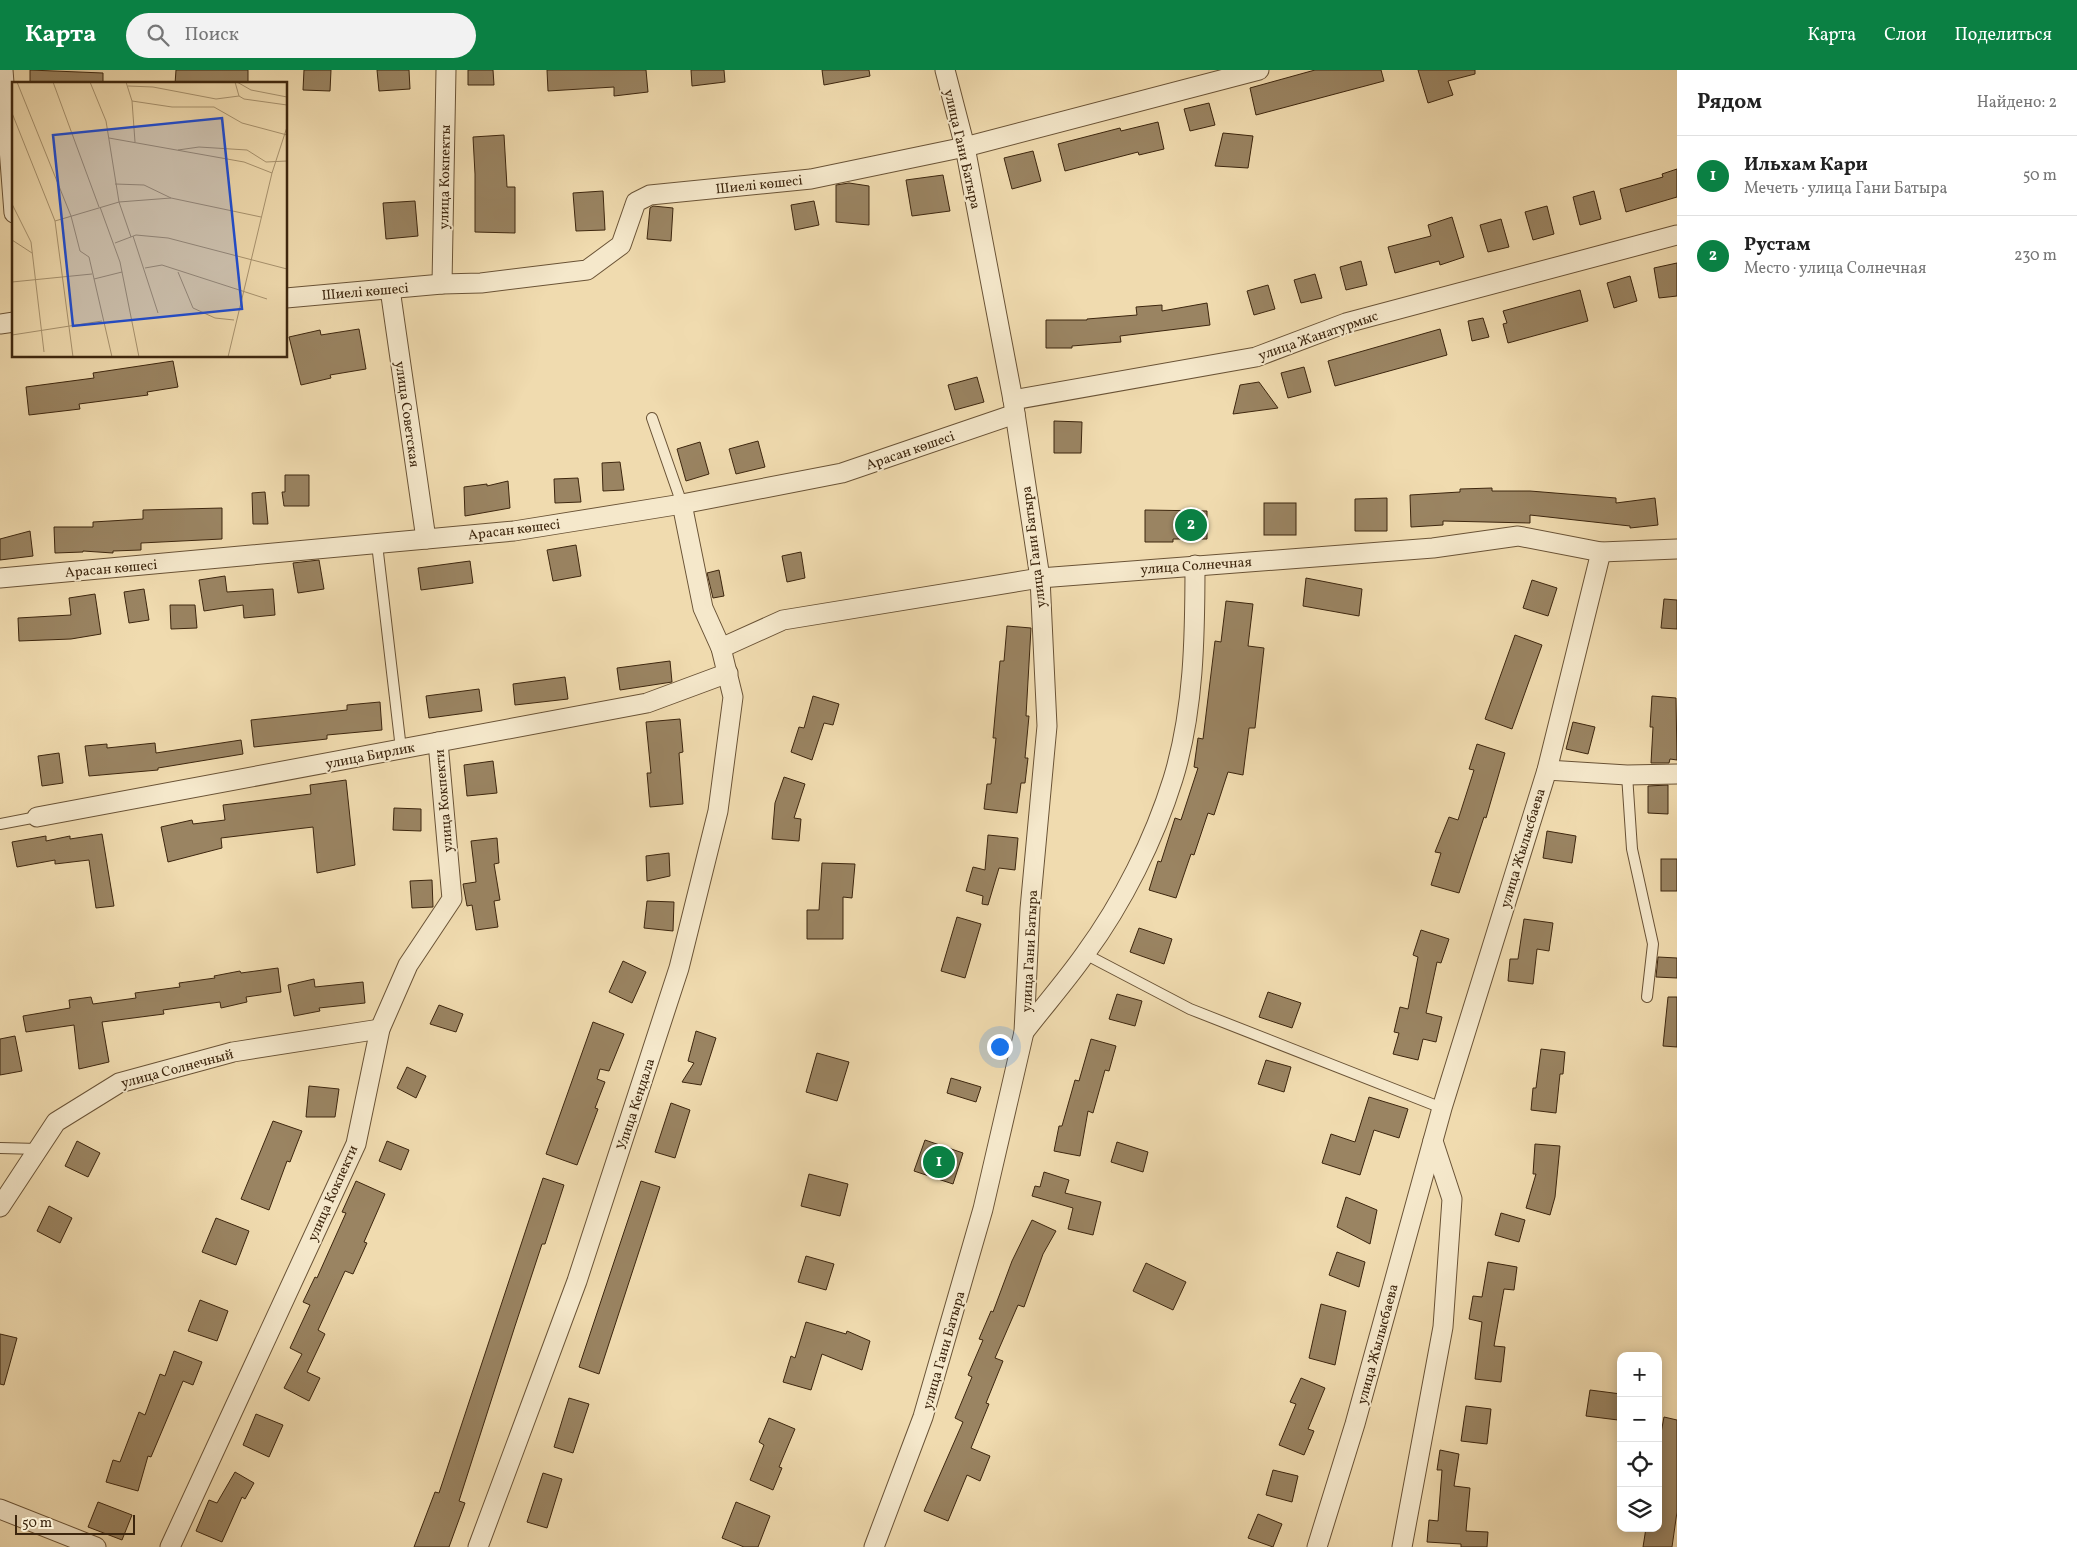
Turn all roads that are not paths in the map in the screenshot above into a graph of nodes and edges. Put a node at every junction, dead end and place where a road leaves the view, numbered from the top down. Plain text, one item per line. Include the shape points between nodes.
1 (3, 70) edge
2 (446, 70) edge
3 (945, 70) edge
4 (1259, 70) edge
5 (965, 147) junction
6 (12, 187) edge
7 (1677, 235) edge
8 (442, 284) junction
9 (390, 289) junction
10 (288, 298) edge
11 (1014, 407) junction
12 (652, 418) dead end
13 (682, 504) junction
14 (426, 539) junction
15 (377, 544) junction
16 (1677, 549) edge
17 (1600, 552) junction
18 (1195, 565) junction
19 (0, 578) edge
20 (1040, 578) junction
21 (721, 648) junction
22 (728, 673) junction
23 (438, 742) junction
24 (401, 749) junction
25 (1547, 770) junction
26 (1677, 774) edge
27 (1627, 775) junction
28 (37, 817) joint
29 (0, 824) edge
30 (1085, 954) junction
31 (1647, 997) dead end
32 (380, 1029) junction
33 (1024, 1032) junction
34 (1442, 1108) junction
35 (1433, 1141) junction
36 (0, 1148) edge
37 (38, 1149) junction
38 (0, 1207) edge
39 (0, 1509) edge
40 (96, 1547) edge
41 (170, 1547) edge
42 (478, 1547) edge
43 (874, 1547) edge
44 (1317, 1547) edge
45 (1402, 1547) edge

1 - 6 street
2 - 8 street, улица Кокпекты
3 - 5 street, улица Гани Батыра
4 - 5 street, Шиелі көшесі
5 - 8 street, Шиелі көшесі via 811,179 650,195 636,202 621,245 587,270 481,283
5 - 11 street, улица Гани Батыра
7 - 11 street, улица Жанатурмыс via 1346,323 1256,357
8 - 9 street, Шиелі көшесі
9 - 10 street, Шиелі көшесі
9 - 14 street, улица Советская
11 - 13 street, Арасан көшесі via 842,472
11 - 20 street, улица Гани Батыра
12 - 13 lane
13 - 14 street, Арасан көшесі via 514,531
13 - 21 street, Улица Кендала via 703,608
14 - 15 street, Арасан көшесі
15 - 19 street, Арасан көшесі
15 - 24 lane
16 - 17 street, улица Солнечная
17 - 18 street, улица Солнечная via 1518,536 1433,548
17 - 25 street, улица Жылысбаева
18 - 20 street, улица Солнечная
18 - 30 street, улица Гани Батыра via 1191,682 1174,777 1145,849 1115,908
20 - 21 street, улица Солнечная via 783,620
20 - 33 street, улица Гани Батыра via 1047,726 1030,909
21 - 22 street, Улица Кендала
22 - 23 street, улица Бирлик via 647,703
22 - 42 street, Улица Кендала via 733,697 718,811 679,968 577,1281
23 - 24 street, улица Бирлик
23 - 32 street, улица Кокпекти via 452,900 408,965
24 - 28 street, улица Бирлик
25 - 27 street
25 - 34 street, улица Жылысбаева
26 - 27 street
27 - 31 lane via 1632,849 1653,944
28 - 29 lane
30 - 33 street, улица Гани Батыра
30 - 34 lane via 1190,1009
32 - 37 street, улица Солнечный via 233,1052 118,1083 56,1122
32 - 41 street, улица Кокпекти via 356,1144
33 - 43 street, улица Гани Батыра via 984,1210 923,1417
34 - 35 street, улица Жылысбаева
35 - 44 street, улица Жылысбаева via 1355,1424
35 - 45 street via 1452,1199 1443,1328
36 - 37 lane
37 - 38 street, улица Солнечный
39 - 40 street

